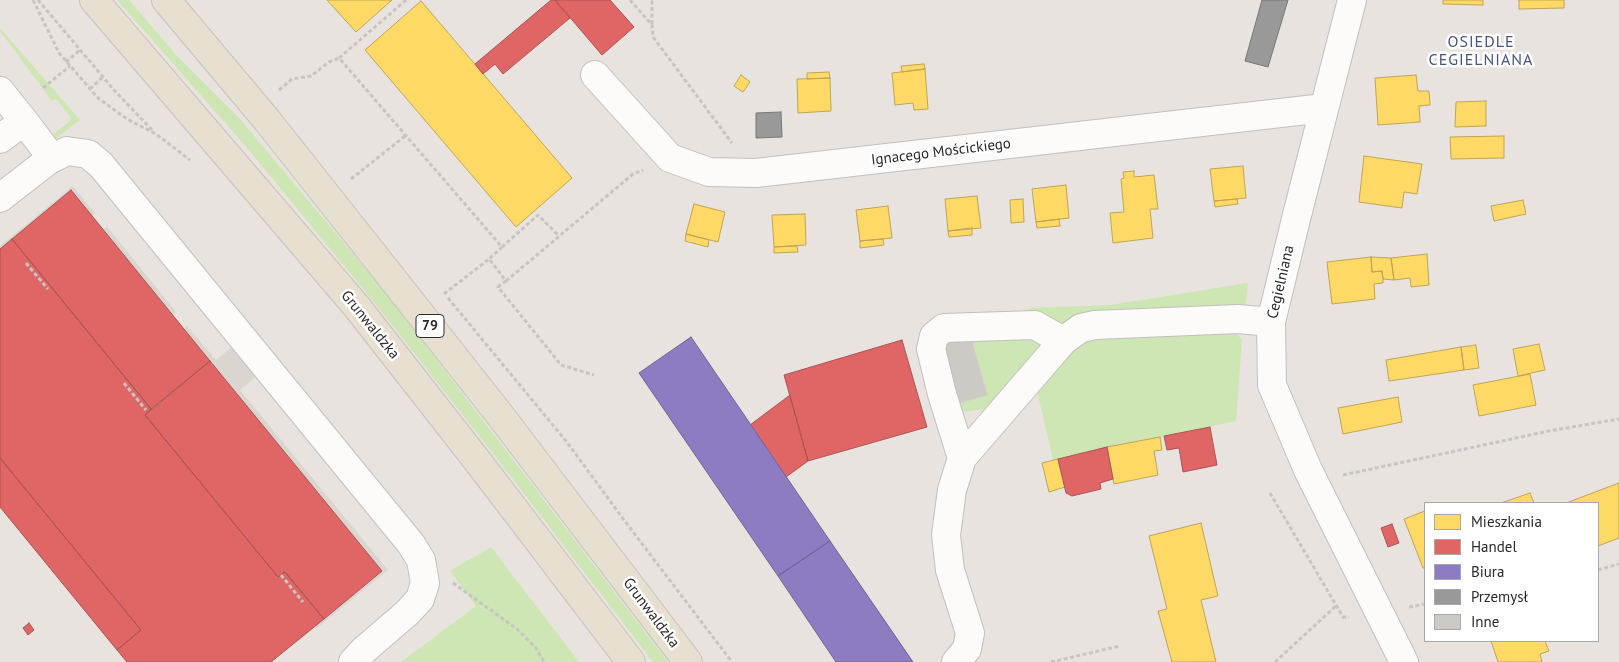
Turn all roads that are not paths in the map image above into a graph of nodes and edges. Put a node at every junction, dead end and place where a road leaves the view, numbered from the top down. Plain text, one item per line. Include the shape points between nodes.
1 (94, 0) edge
2 (166, 0) edge
3 (1352, 0) edge
4 (595, 75) dead end
5 (0, 90) edge
6 (1324, 108) junction
7 (24, 122) junction
8 (0, 139) edge
9 (52, 158) junction
10 (0, 198) edge
11 (1271, 322) junction
12 (1063, 341) junction
13 (962, 458) junction
14 (354, 662) edge
15 (631, 662) edge
16 (688, 662) edge
17 (956, 662) edge
18 (1404, 662) edge

1 - 15 main road, Grunwaldzka via 357,307
2 - 16 main road, Grunwaldzka / 79 via 266,119 392,278
3 - 6 street, Cegielniana
4 - 6 street, Ignacego Mościckiego via 670,158 710,172 756,174
5 - 7 street
6 - 11 street, Cegielniana
7 - 8 street
7 - 9 street
9 - 10 street
9 - 14 street via 67,151 88,154 101,165 405,536 421,560 425,583 420,599
11 - 12 street via 1238,319 1111,323 1081,328
11 - 18 street, Cegielniana via 1272,385 1314,482
12 - 13 street
12 - 13 street via 1035,325 944,328 934,336 931,349
13 - 17 street via 952,490 946,535 950,570 970,633 967,649

